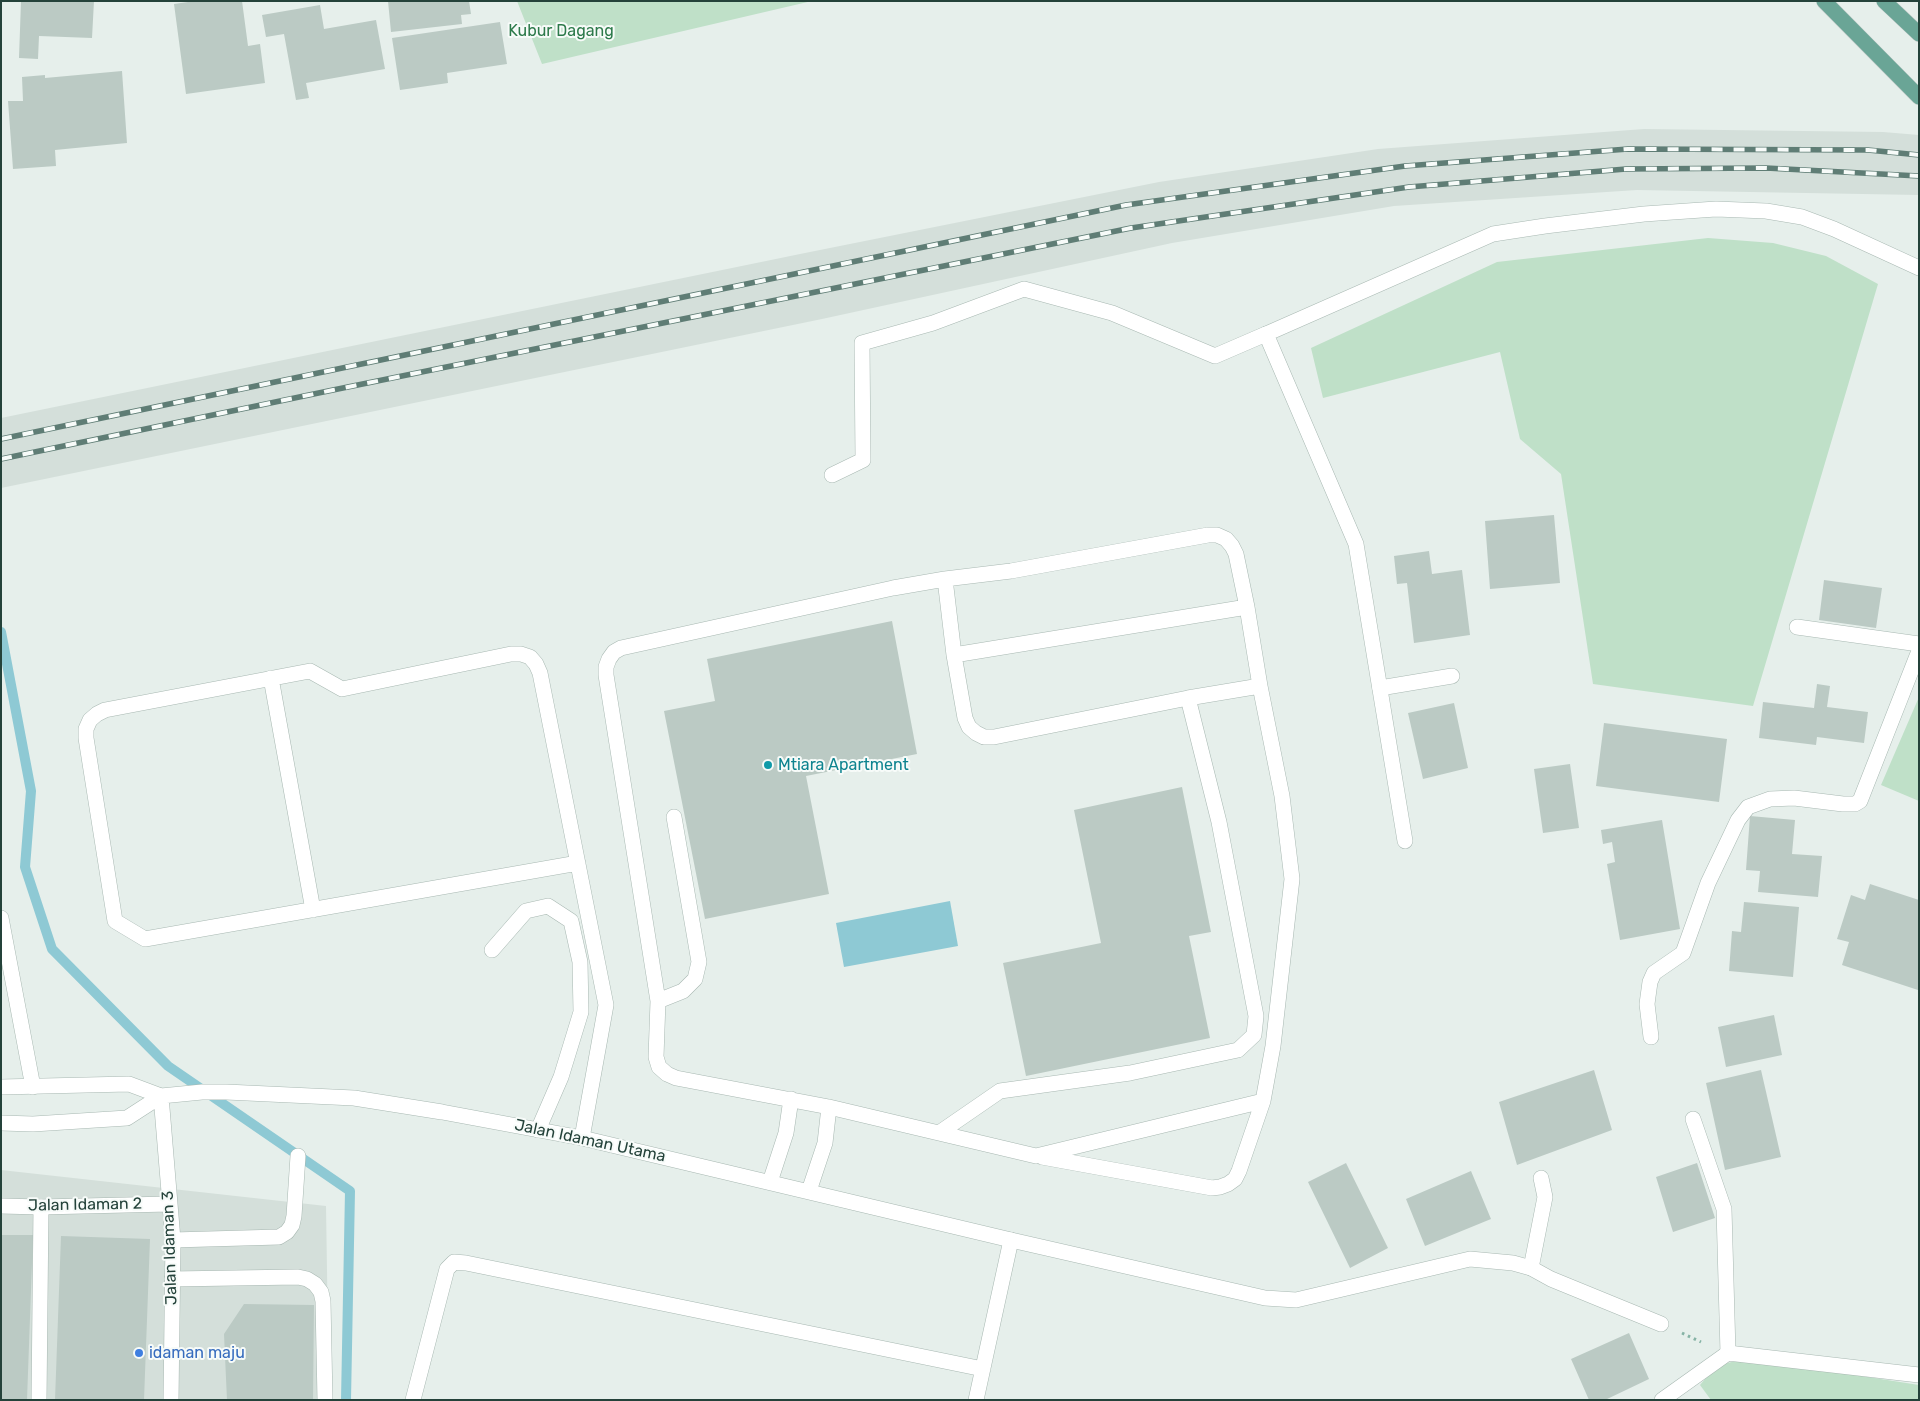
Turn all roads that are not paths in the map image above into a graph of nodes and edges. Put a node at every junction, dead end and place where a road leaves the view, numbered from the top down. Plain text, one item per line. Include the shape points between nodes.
1 (1824, 1) edge
2 (1884, 1) edge
3 (1919, 34) edge
4 (1919, 97) edge
5 (1919, 268) edge
6 (1266, 334) junction
7 (832, 475) dead end
8 (945, 579) junction
9 (1247, 607) junction
10 (1797, 627) dead end
11 (1919, 644) edge
12 (1919, 651) edge
13 (954, 655) junction
14 (1452, 676) dead end
15 (271, 678) junction
16 (1260, 686) junction
17 (1380, 688) junction
18 (1188, 698) junction
19 (674, 817) dead end
20 (1406, 841) dead end
21 (578, 863) junction
22 (313, 910) junction
23 (1, 918) edge
24 (492, 950) dead end
25 (658, 1001) junction
26 (1254, 1035) junction
27 (1651, 1037) dead end
28 (1273, 1046) junction
29 (1, 1086) edge
30 (33, 1087) junction
31 (161, 1096) junction
32 (791, 1099) junction
33 (1263, 1101) junction
34 (829, 1107) junction
35 (1693, 1119) dead end
36 (1, 1123) edge
37 (538, 1130) junction
38 (938, 1132) junction
39 (582, 1138) junction
40 (298, 1156) dead end
41 (1036, 1156) junction
42 (1541, 1178) dead end
43 (770, 1182) junction
44 (809, 1191) junction
45 (169, 1204) junction
46 (1, 1206) edge
47 (41, 1207) junction
48 (173, 1240) junction
49 (1011, 1240) junction
50 (1532, 1268) junction
51 (172, 1279) junction
52 (1660, 1324) road end
53 (1728, 1353) junction
54 (983, 1369) junction
55 (1919, 1375) edge
56 (39, 1400) edge
57 (171, 1400) edge
58 (325, 1400) edge
59 (413, 1400) edge
60 (976, 1400) edge
61 (1662, 1400) edge

1 - 4 main road
2 - 3 main road
5 - 6 street via 1802,217 1766,211 1716,209 1644,214 1493,234
6 - 7 street via 1215,356 1112,313 1024,289 933,323 862,343 863,460
6 - 17 street via 1356,544
8 - 9 street via 1217,535 1232,546
8 - 13 street
8 - 25 street via 621,648 609,659 606,675
9 - 13 street
9 - 16 street
10 - 11 street
12 - 27 street via 1860,800 1855,804 1843,804 1794,798 1770,799 1748,808 1738,820 1708,883 1683,953 1654,973 1650,982 1647,1004
13 - 18 street via 969,727 984,737
14 - 17 street
15 - 21 street via 310,671 342,688 512,654 530,658 540,673
15 - 22 street
15 - 22 street via 105,710 90,720 86,738 115,920 145,939
16 - 18 street
16 - 28 street via 1282,796 1292,879
17 - 20 street
18 - 26 street via 1221,832 1256,1016
19 - 25 street via 699,962 695,979 682,991
21 - 22 street
21 - 39 street via 606,1004
23 - 30 street
24 - 37 street via 526,911 548,906 571,921 580,962 581,1012 560,1077
25 - 32 street via 656,1058 667,1074
26 - 28 street
26 - 38 street via 1238,1050 1229,1052 1130,1073 1000,1091
28 - 33 street
29 - 30 street, Jalan Idaman Utama
30 - 31 street, Jalan Idaman Utama via 129,1084
31 - 36 street, Jalan Idaman Utama via 127,1118
31 - 37 street, Jalan Idaman Utama via 226,1092 354,1098
31 - 45 street, Jalan Idaman 3
32 - 34 street
32 - 43 street via 786,1134
33 - 41 street
33 - 41 street via 1239,1171 1235,1179 1220,1187
34 - 38 street
34 - 44 street via 825,1142
35 - 53 street via 1724,1209
37 - 39 street, Jalan Idaman Utama
38 - 41 street
39 - 43 street, Jalan Idaman Utama
40 - 48 street via 294,1216 287,1232 279,1237
42 - 50 street via 1545,1197
43 - 44 street, Jalan Idaman Utama
44 - 49 street, Jalan Idaman Utama
45 - 47 street, Jalan Idaman 2
45 - 48 street, Jalan Idaman 3
46 - 47 street, Jalan Idaman 2
47 - 56 street
48 - 51 street, Jalan Idaman 3
49 - 50 street, Jalan Idaman Utama via 1266,1298 1296,1300 1470,1259
49 - 54 street
50 - 52 street, Jalan Idaman Utama
51 - 57 street, Jalan Idaman 3
51 - 58 street via 298,1277 315,1284 323,1301
53 - 55 street
53 - 61 street
54 - 59 street via 454,1262 446,1269
54 - 60 street

